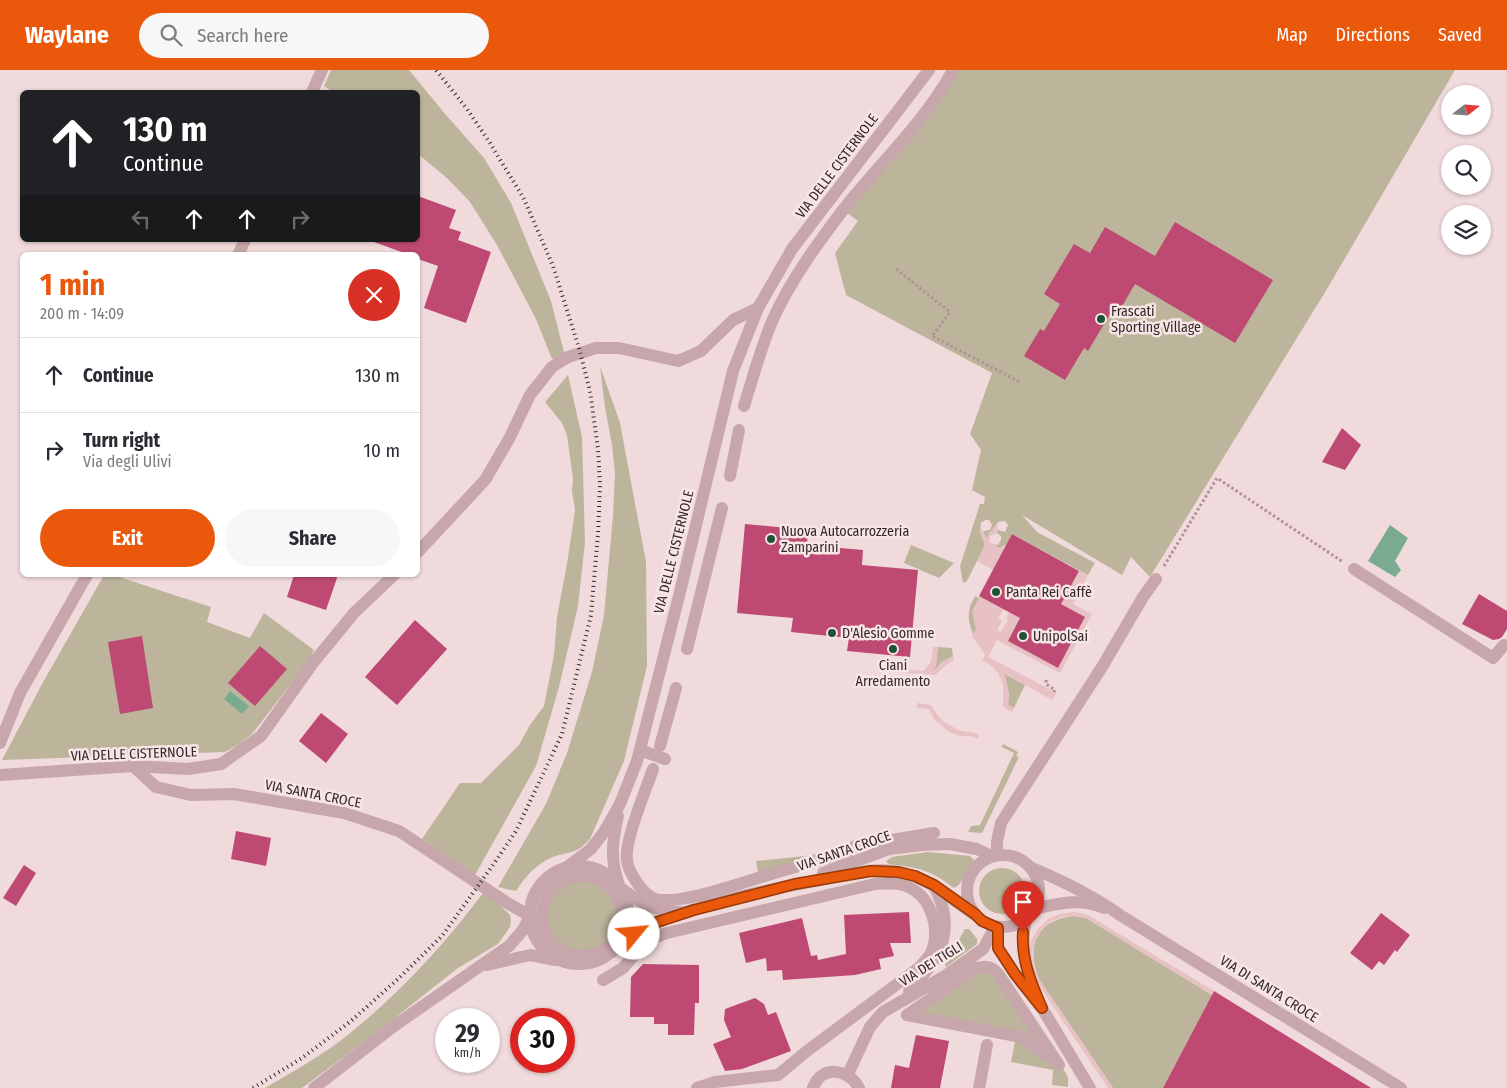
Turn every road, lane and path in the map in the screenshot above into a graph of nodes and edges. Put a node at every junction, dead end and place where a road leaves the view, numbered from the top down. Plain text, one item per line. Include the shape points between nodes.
1 (322, 70) edge
2 (929, 70) edge
3 (953, 70) edge
4 (313, 90) edge
5 (896, 269) dead end
6 (758, 308) junction
7 (1020, 382) dead end
8 (744, 406) dead end
9 (739, 430) dead end
10 (730, 476) dead end
11 (722, 508) dead end
12 (420, 550) edge
13 (1354, 569) joint
14 (86, 577) edge
15 (392, 577) edge
16 (1156, 579) joint
17 (1504, 645) dead end
18 (688, 649) dead end
19 (1046, 680) dead end
20 (676, 688) dead end
21 (1054, 692) dead end
22 (0, 742) edge
23 (660, 746) dead end
24 (640, 750) junction
25 (665, 760) dead end
26 (133, 766) junction
27 (653, 770) dead end
28 (0, 775) edge
29 (620, 804) junction
30 (934, 833) dead end
31 (994, 856) junction
32 (567, 867) junction
33 (1032, 868) junction
34 (795, 884) junction
35 (934, 885) junction
36 (620, 888) junction
37 (1035, 909) junction
38 (694, 910) junction
39 (975, 914) junction
40 (1120, 915) junction
41 (530, 916) junction
42 (1026, 920) junction
43 (996, 927) junction
44 (612, 952) junction
45 (580, 956) joint
46 (565, 962) junction
47 (479, 968) junction
48 (603, 980) dead end
49 (898, 1002) junction
50 (1042, 1008) junction
51 (987, 1045) dead end
52 (1059, 1065) joint
53 (848, 1074) junction
54 (314, 1088) edge
55 (697, 1088) edge
56 (813, 1088) edge
57 (859, 1088) edge
58 (979, 1088) edge
59 (1090, 1088) edge
60 (1401, 1088) edge

1 - 4 street
2 - 6 street, VIA DELLE CISTERNOLE via 792,249
3 - 8 street via 946,84 843,210 802,267 773,320
5 - 7 path via 950,312 932,336
6 - 12 street via 733,320 701,351 678,361 619,348 596,348 568,357 552,367 530,395 484,480
6 - 24 street, VIA DELLE CISTERNOLE via 733,371
9 - 10 street
11 - 18 street
13 - 16 path via 1217,478
13 - 17 street via 1493,658
14 - 22 street via 20,693
15 - 26 street, VIA DELLE CISTERNOLE via 354,613 313,663 261,736 221,764 188,769
16 - 31 street via 1002,823
19 - 21 path
20 - 23 street
24 - 25 street
24 - 29 street, VIA DELLE CISTERNOLE
26 - 28 street, VIA DELLE CISTERNOLE
26 - 41 street, VIA SANTA CROCE via 156,787 191,795 234,794 344,813 399,831
27 - 30 street via 627,844 626,859 638,883 655,899 670,900 702,894 846,853 855,846
29 - 32 street, VIA DELLE CISTERNOLE via 591,849
29 - 36 street, VIA DELLE CISTERNOLE via 612,850 613,869
31 - 33 street via 1006,854 1020,858
31 - 34 street, VIA SANTA CROCE via 950,844 889,849
31 - 39 street via 980,862 968,882 967,893
32 - 36 street, VIA SANTA CROCE via 584,866 603,872
32 - 41 street, VIA DELLE CISTERNOLE via 548,877 535,893
33 - 37 street via 1040,895
33 - 40 street via 1097,899
34 - 35 street, VIA SANTA CROCE via 871,871 898,872
34 - 38 street, VIA SANTA CROCE
35 - 39 street, VIA SANTA CROCE
35 - 49 street, VIA DEI TIGLI via 944,912 944,940 938,956 924,975
36 - 38 street, VIA SANTA CROCE via 647,906 664,911
36 - 44 street, VIA DELLE CISTERNOLE via 628,908 627,926
37 - 40 street via 1069,902 1096,904
37 - 42 street
38 - 44 street, VIA SANTA CROCE via 654,923
39 - 43 street
40 - 60 street, VIA DI SANTA CROCE
41 - 46 street via 540,945
41 - 47 street via 509,946
42 - 43 street
42 - 50 street via 1022,940 1027,973
43 - 49 street, VIA DEI TIGLI via 977,954
43 - 50 street via 998,948
44 - 46 street, VIA SANTA CROCE via 599,960 579,965
45 - 45 street via 593,955 605,948 615,939 620,926 618,899 599,880 586,876 560,883 544,901 542,914 543,926 556,947
46 - 47 street via 530,955
47 - 54 street via 394,1026
48 - 55 street via 624,968 647,940 673,931 875,884 906,886 920,894 935,923 935,939 930,954 920,967 778,1075 715,1082
49 - 53 street, VIA DEI TIGLI via 883,1012 870,1027
50 - 59 street
51 - 58 street
52 - 52 street via 999,975 988,966 974,969 907,1014 1021,1037
53 - 56 street via 829,1072
53 - 57 street

